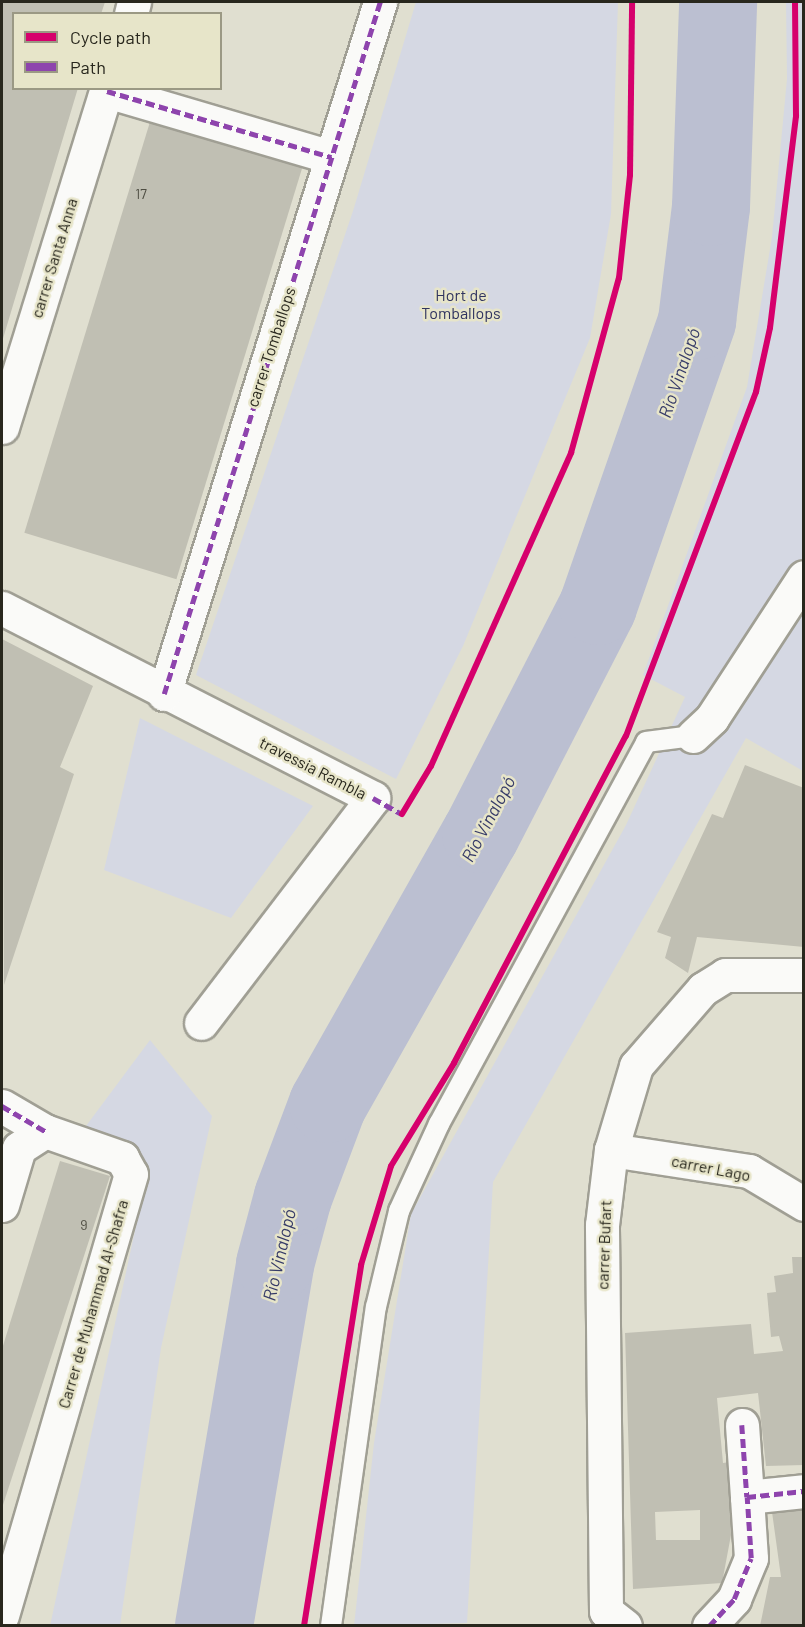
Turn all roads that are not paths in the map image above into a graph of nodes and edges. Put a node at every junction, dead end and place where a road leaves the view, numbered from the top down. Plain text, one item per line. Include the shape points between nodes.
1 (380, 2) edge
2 (107, 90) edge
3 (331, 157) junction
4 (2, 428) edge
5 (804, 577) edge
6 (2, 608) edge
7 (164, 694) junction
8 (693, 736) joint
9 (804, 975) edge
10 (201, 1023) dead end
11 (2, 1106) edge
12 (45, 1131) junction
13 (611, 1150) junction
14 (2, 1204) edge
15 (804, 1204) edge
16 (742, 1425) dead end
17 (804, 1491) edge
18 (747, 1497) junction
19 (2, 1616) edge
20 (331, 1626) edge
21 (625, 1626) edge
22 (709, 1626) edge

1 - 3 street, carrer Tomballops
2 - 3 street
2 - 4 street, carrer Santa Anna
3 - 7 street, carrer Tomballops
5 - 8 street via 712,718
6 - 7 street, travessia Rambla
7 - 10 street, travessia Rambla via 373,798
8 - 20 lane via 646,742 439,1124 399,1212 376,1307
9 - 13 street, carrer Bufart via 726,975 703,989 636,1066
11 - 12 street, Carrer de Muhammad Al-Shafra
12 - 14 street via 20,1148
12 - 19 street, Carrer de Muhammad Al-Shafra via 122,1158 131,1174
13 - 15 street, carrer Lago via 749,1172
13 - 21 street, carrer Bufart via 602,1225 606,1611
16 - 18 street
17 - 18 street
18 - 22 street via 751,1558 734,1599

